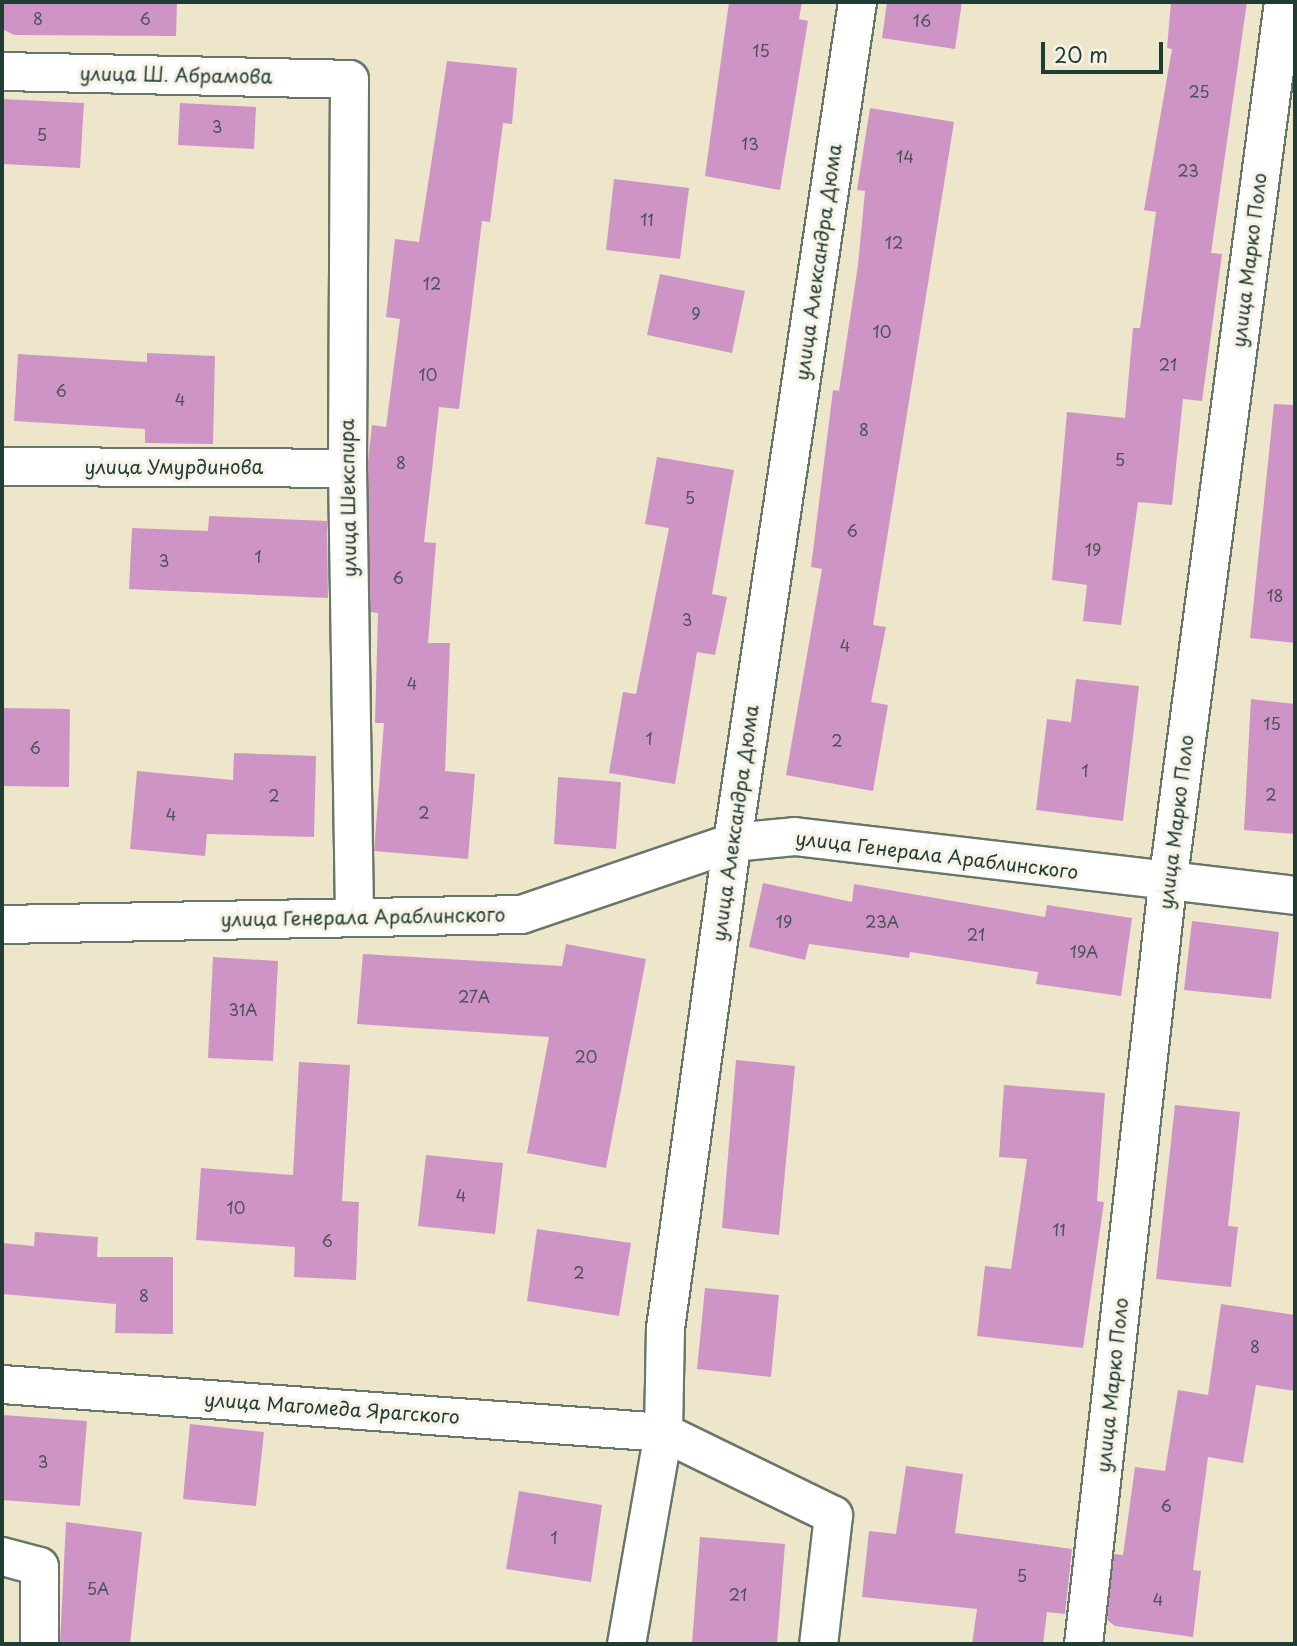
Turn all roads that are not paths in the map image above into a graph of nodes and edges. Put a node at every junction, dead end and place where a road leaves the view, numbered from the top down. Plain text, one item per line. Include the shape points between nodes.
1 (857, 2) edge
2 (1283, 2) edge
3 (2, 71) edge
4 (349, 79) joint
5 (2, 466) edge
6 (346, 468) junction
7 (732, 842) junction
8 (1167, 884) junction
9 (1295, 895) edge
10 (354, 917) junction
11 (2, 925) edge
12 (2, 1384) edge
13 (663, 1432) junction
14 (2, 1556) edge
15 (39, 1644) edge
16 (626, 1644) edge
17 (818, 1644) edge
18 (1083, 1644) edge

1 - 7 street, улица Александра Дюма
2 - 8 street, улица Марко Поло
3 - 4 street, улица Ш. Абрамова
4 - 6 street, улица Шекспира
5 - 6 street, улица Умурдинова
6 - 10 street, улица Шекспира
7 - 8 street, улица Генерала Араблинского via 794,836
7 - 10 street, улица Генерала Араблинского via 521,915
7 - 13 street, улица Александра Дюма via 665,1328
8 - 9 street, улица Генерала Араблинского
8 - 18 street, улица Марко Поло
10 - 11 street, улица Генерала Араблинского
12 - 13 street, улица Магомеда Ярагского
13 - 16 street, улица Александра Дюма
13 - 17 street via 833,1515
14 - 15 street via 38,1566

